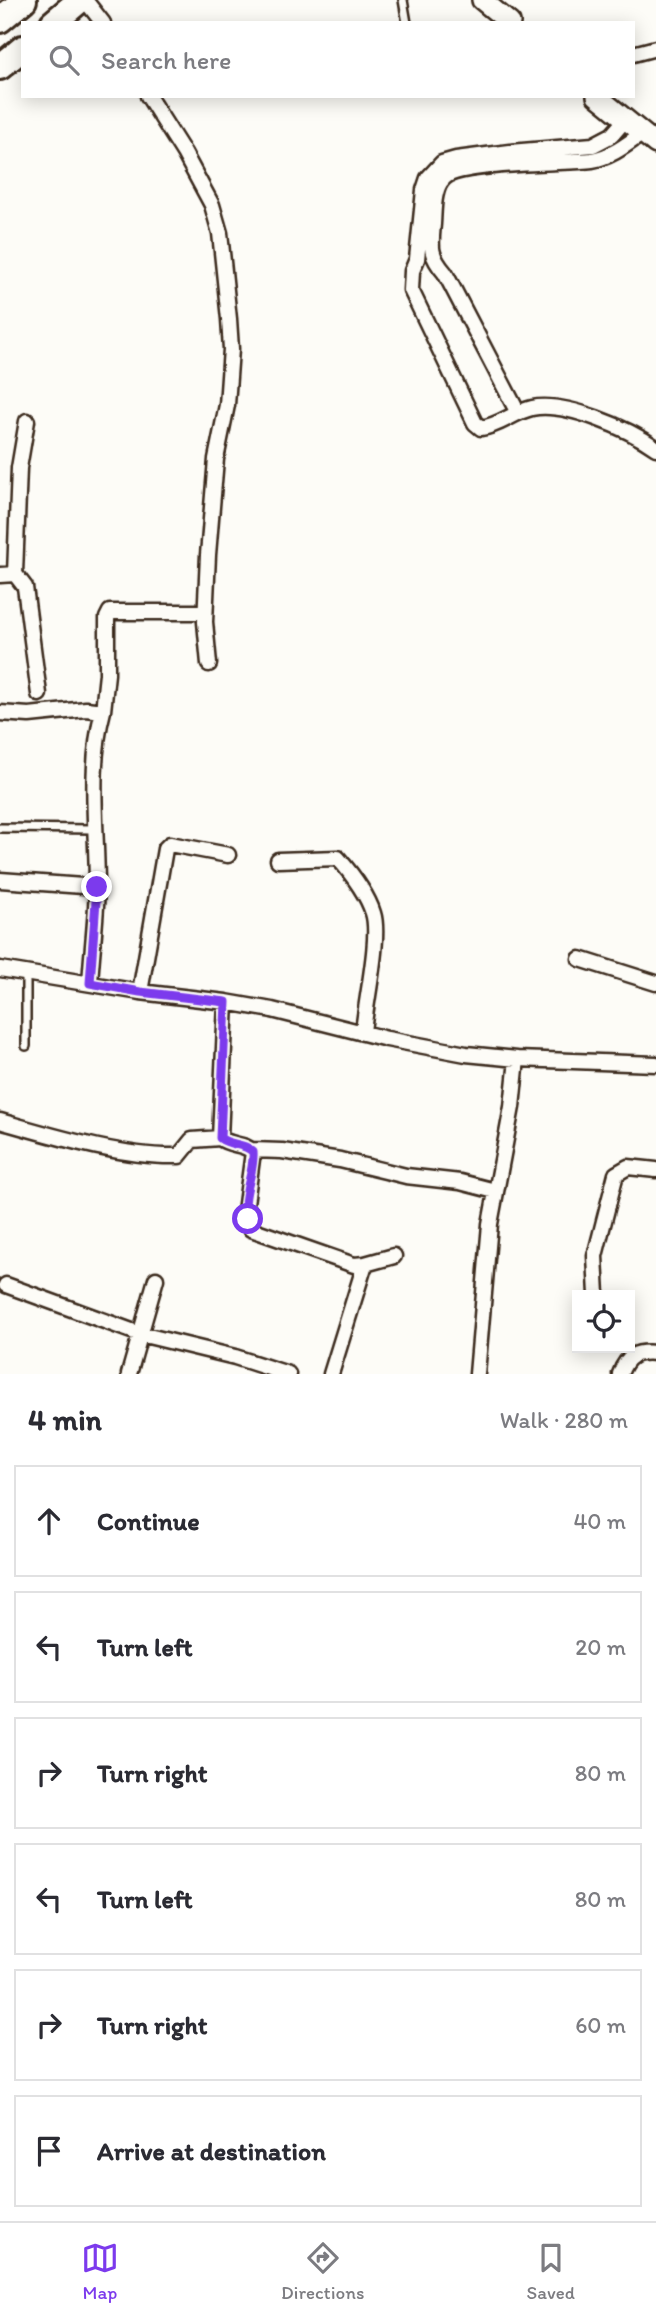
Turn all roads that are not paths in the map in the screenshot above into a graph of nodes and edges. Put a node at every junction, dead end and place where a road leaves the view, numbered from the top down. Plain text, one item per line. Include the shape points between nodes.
1 (24, 0) edge
2 (83, 0) edge
3 (402, 0) edge
4 (482, 0) edge
5 (0, 20) edge
6 (56, 21) edge
7 (101, 21) edge
8 (407, 21) edge
9 (508, 21) edge
10 (656, 48) edge
11 (21, 50) edge
12 (635, 53) edge
13 (0, 67) edge
14 (149, 98) edge
15 (599, 98) edge
16 (626, 120) junction
17 (650, 138) edge
18 (518, 414) junction
19 (27, 421) dead end
20 (656, 448) edge
21 (15, 574) junction
22 (0, 575) edge
23 (205, 612) junction
24 (209, 664) dead end
25 (39, 694) dead end
26 (103, 711) junction
27 (0, 713) edge
28 (0, 828) edge
29 (94, 829) junction
30 (228, 855) dead end
31 (278, 860) dead end
32 (0, 880) edge
33 (97, 887) junction
34 (580, 958) dead end
35 (0, 969) edge
36 (26, 974) junction
37 (90, 983) junction
38 (656, 983) edge
39 (140, 992) junction
40 (226, 1002) junction
41 (363, 1032) junction
42 (26, 1046) dead end
43 (517, 1059) junction
44 (656, 1064) edge
45 (0, 1121) edge
46 (220, 1138) junction
47 (252, 1150) junction
48 (656, 1170) edge
49 (495, 1191) junction
50 (394, 1255) dead end
51 (365, 1264) junction
52 (156, 1279) dead end
53 (6, 1285) dead end
54 (597, 1290) edge
55 (139, 1334) junction
56 (656, 1353) edge
57 (129, 1374) edge
58 (288, 1374) edge
59 (331, 1374) edge
60 (477, 1374) edge
61 (620, 1374) edge

1 - 5 highway
2 - 6 highway
2 - 7 street
3 - 8 lane
4 - 9 street
10 - 12 street
11 - 13 highway
14 - 23 street via 212,205 222,252 231,349 212,494
15 - 16 street
16 - 17 street
16 - 18 street via 612,135 593,145 456,159 442,163 428,178 411,290 475,423 481,428
17 - 18 street via 593,160 473,169 443,178 436,194 433,258
18 - 20 street via 533,407 556,408 599,418
19 - 21 street via 19,468
21 - 22 street
21 - 25 street via 25,587
23 - 24 street
23 - 26 street via 110,612
26 - 27 street
26 - 29 street
28 - 29 lane
29 - 33 street
30 - 39 street via 170,844 165,849
31 - 41 street via 338,858 374,914 376,933
32 - 33 street
33 - 37 street
34 - 38 street
35 - 36 street
36 - 37 street
36 - 42 lane
37 - 39 street
39 - 40 street
40 - 41 street
40 - 46 street
41 - 43 street via 466,1054
43 - 44 street
43 - 49 street
45 - 46 street via 86,1143 165,1156 179,1156 192,1140
46 - 47 street
47 - 49 street via 329,1158
47 - 51 street via 253,1170 244,1212 251,1229 330,1258
48 - 54 street via 628,1167 616,1174 594,1256
49 - 60 street
50 - 51 street
51 - 59 street
52 - 55 street
53 - 55 street
55 - 57 street
55 - 58 street
56 - 61 street via 640,1351 625,1359

